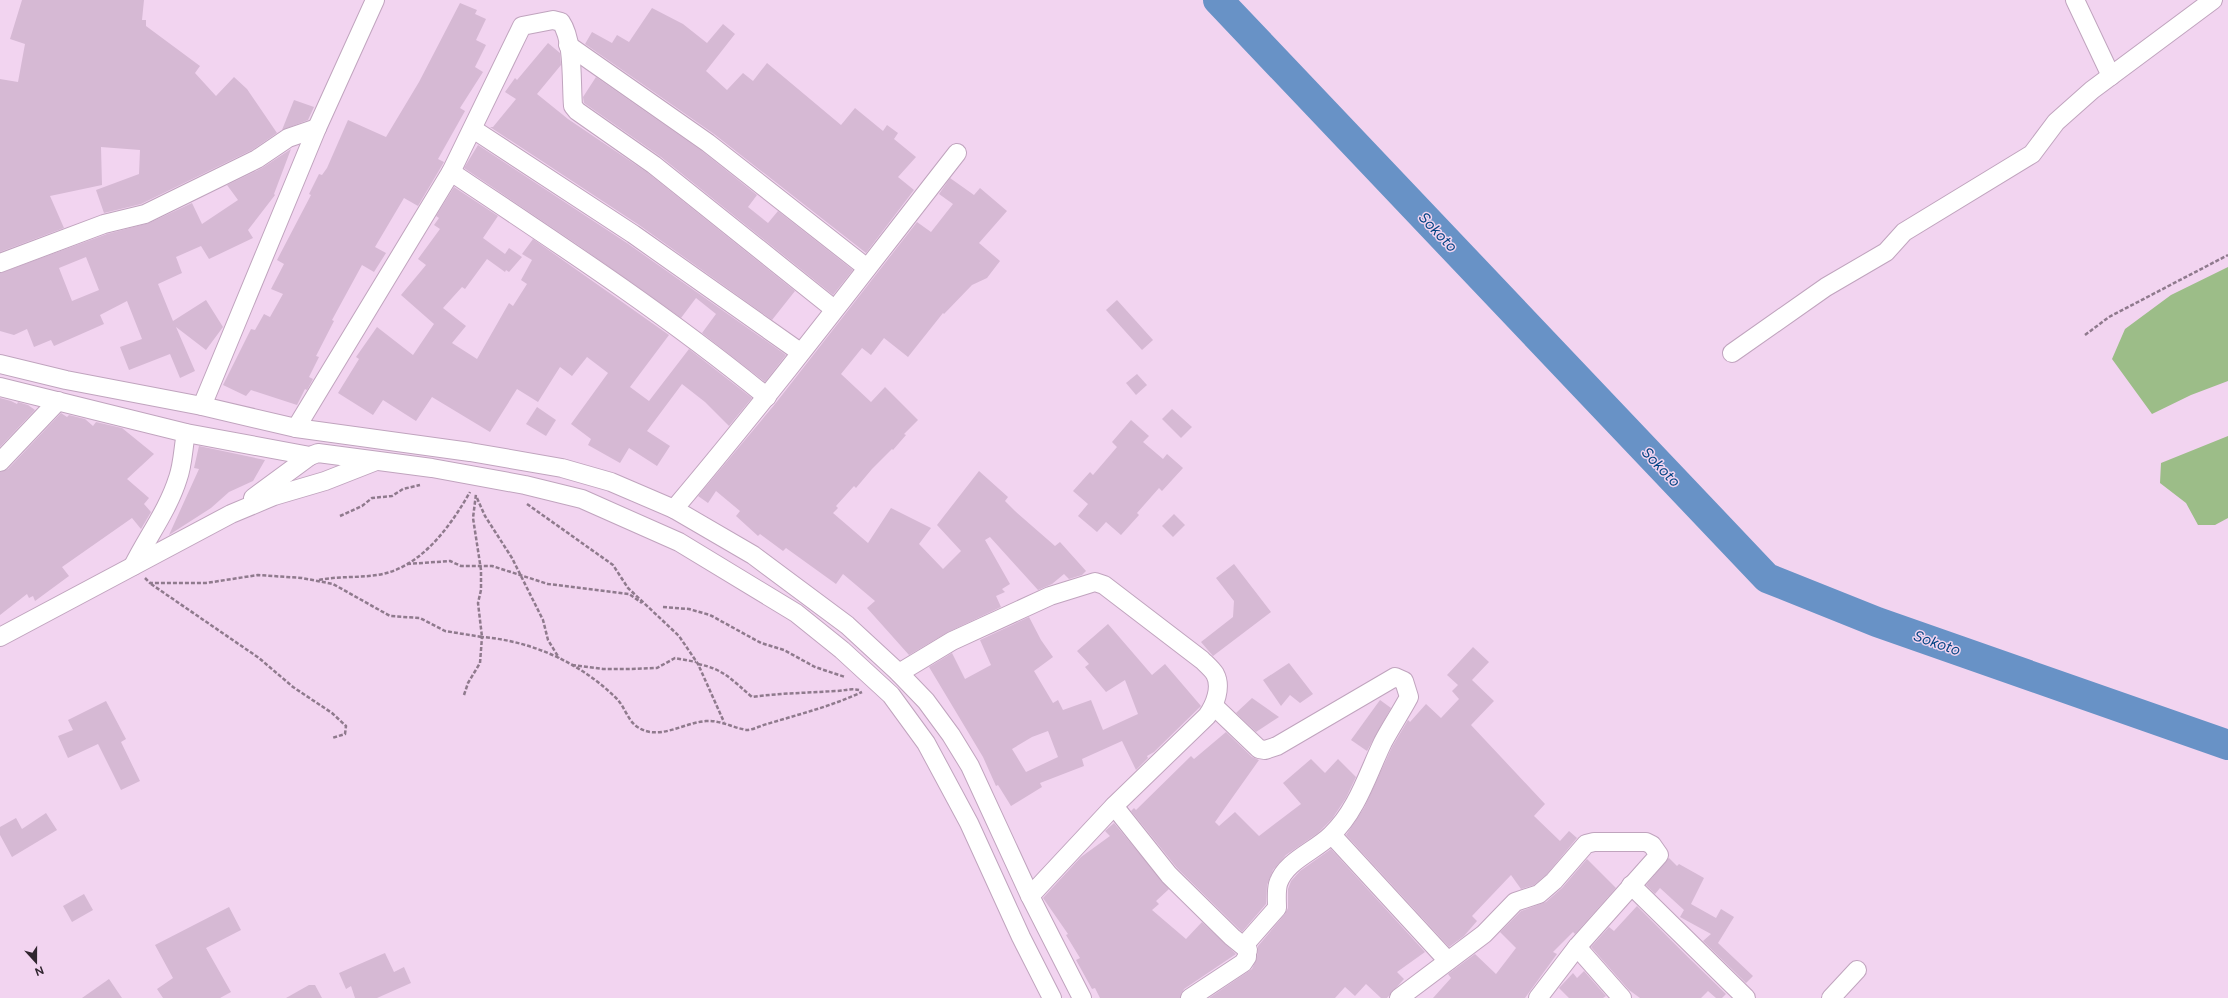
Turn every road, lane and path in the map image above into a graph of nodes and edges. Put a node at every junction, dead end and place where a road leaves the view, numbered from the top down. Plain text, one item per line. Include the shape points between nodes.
1 (375, 0) edge
2 (2075, 0) edge
3 (2213, 0) edge
4 (568, 45) junction
5 (2111, 76) junction
6 (317, 128) junction
7 (473, 129) junction
8 (957, 153) dead end
9 (451, 172) junction
10 (2228, 255) edge
11 (0, 262) edge
12 (867, 268) junction
13 (834, 309) junction
14 (2085, 335) dead end
15 (800, 352) junction
16 (1732, 353) dead end
17 (0, 364) edge
18 (0, 387) edge
19 (767, 397) junction
20 (58, 401) junction
21 (202, 406) junction
22 (296, 428) junction
23 (186, 433) junction
24 (310, 456) junction
25 (377, 461) junction
26 (0, 462) edge
27 (475, 480) junction
28 (424, 485) dead end
29 (476, 497) junction
30 (522, 501) dead end
31 (674, 510) junction
32 (231, 514) junction
33 (340, 516) dead end
34 (407, 564) junction
35 (480, 565) junction
36 (133, 566) junction
37 (520, 575) junction
38 (317, 581) junction
39 (150, 583) junction
40 (663, 607) dead end
41 (649, 608) junction
42 (0, 637) edge
43 (482, 637) junction
44 (560, 658) junction
45 (697, 663) junction
46 (571, 664) junction
47 (900, 673) junction
48 (847, 678) dead end
49 (880, 684) junction
50 (863, 691) junction
51 (464, 695) dead end
52 (1214, 706) junction
53 (724, 722) junction
54 (332, 738) dead end
55 (1114, 806) junction
56 (1332, 835) junction
57 (1631, 885) junction
58 (1030, 896) junction
59 (1578, 947) junction
60 (1248, 950) junction
61 (1448, 961) junction
62 (1857, 970) dead end
63 (1052, 998) edge
64 (1082, 998) edge
65 (1190, 998) edge
66 (1399, 998) edge
67 (1538, 998) edge
68 (1622, 998) edge
69 (1746, 998) edge
70 (1831, 998) edge

1 - 6 street
2 - 5 street
3 - 5 street
4 - 7 street via 565,28 560,22 553,20 522,26
4 - 12 street via 708,143
4 - 13 street via 573,106 577,111 654,165
5 - 16 street via 2056,122 2032,154 1904,232 1886,252 1826,287
6 - 11 street via 288,138 257,159 145,214 104,224
6 - 21 street
7 - 9 street
7 - 15 street via 633,234
8 - 12 street
9 - 19 street via 712,351
9 - 22 street
10 - 14 path via 2109,317
12 - 13 street
13 - 15 street
15 - 19 street
17 - 21 street via 66,380
18 - 20 street
19 - 31 street
20 - 23 street
20 - 26 street
21 - 22 street
22 - 31 street via 470,452 562,468 611,482
23 - 24 street
23 - 36 street via 178,478 163,513
24 - 25 street via 318,453
24 - 32 street
25 - 27 street
25 - 32 street via 325,482 274,496
27 - 29 path
27 - 34 path via 456,517 426,549
27 - 49 street via 525,485 582,499 679,542 796,613
28 - 33 path via 403,489 392,496 372,498 362,506
29 - 35 path via 473,518
29 - 37 path
30 - 41 path via 613,565 628,588
31 - 47 street via 752,555 847,625
32 - 36 street
34 - 35 path via 450,561 461,566
34 - 38 path via 378,575 335,577
35 - 37 path
35 - 43 path via 481,590 478,603
36 - 39 path
36 - 42 street
37 - 41 path via 548,584 629,594
37 - 44 path via 543,620 548,640
38 - 39 path via 258,575 206,584
38 - 43 path via 333,584 390,616 420,618 445,631
39 - 54 path via 259,658 292,687 332,713 346,726 345,734
40 - 48 path via 689,609 710,615 761,643 784,650 815,667
41 - 45 path via 679,636
43 - 44 path via 506,639 545,650
43 - 51 path via 480,663
44 - 46 path
45 - 46 path via 675,658 657,668 629,669 603,669
45 - 50 path via 712,666 730,676 752,697 850,688
45 - 53 path
46 - 53 path via 618,700 635,726 654,734 706,721
47 - 52 street via 933,652 1000,618 1050,596 1095,582 1104,585 1202,660 1216,675 1218,689
47 - 58 street via 926,701 970,766
49 - 50 path
49 - 63 street via 909,716 930,749 969,823
50 - 53 path via 821,709 748,730
52 - 55 street via 1207,716
52 - 56 street via 1259,749 1265,750 1277,746 1395,677 1404,681 1409,697 1383,742 1369,775
55 - 58 street
55 - 60 street via 1169,874
56 - 60 street via 1284,872 1276,894 1277,908 1248,942
56 - 61 street
57 - 59 street
57 - 61 street via 1658,855 1652,845 1646,842 1590,842 1539,894 1515,902 1484,934
57 - 69 street
58 - 64 street
59 - 67 street
59 - 68 street
60 - 65 street via 1243,962
61 - 66 street
62 - 70 street

